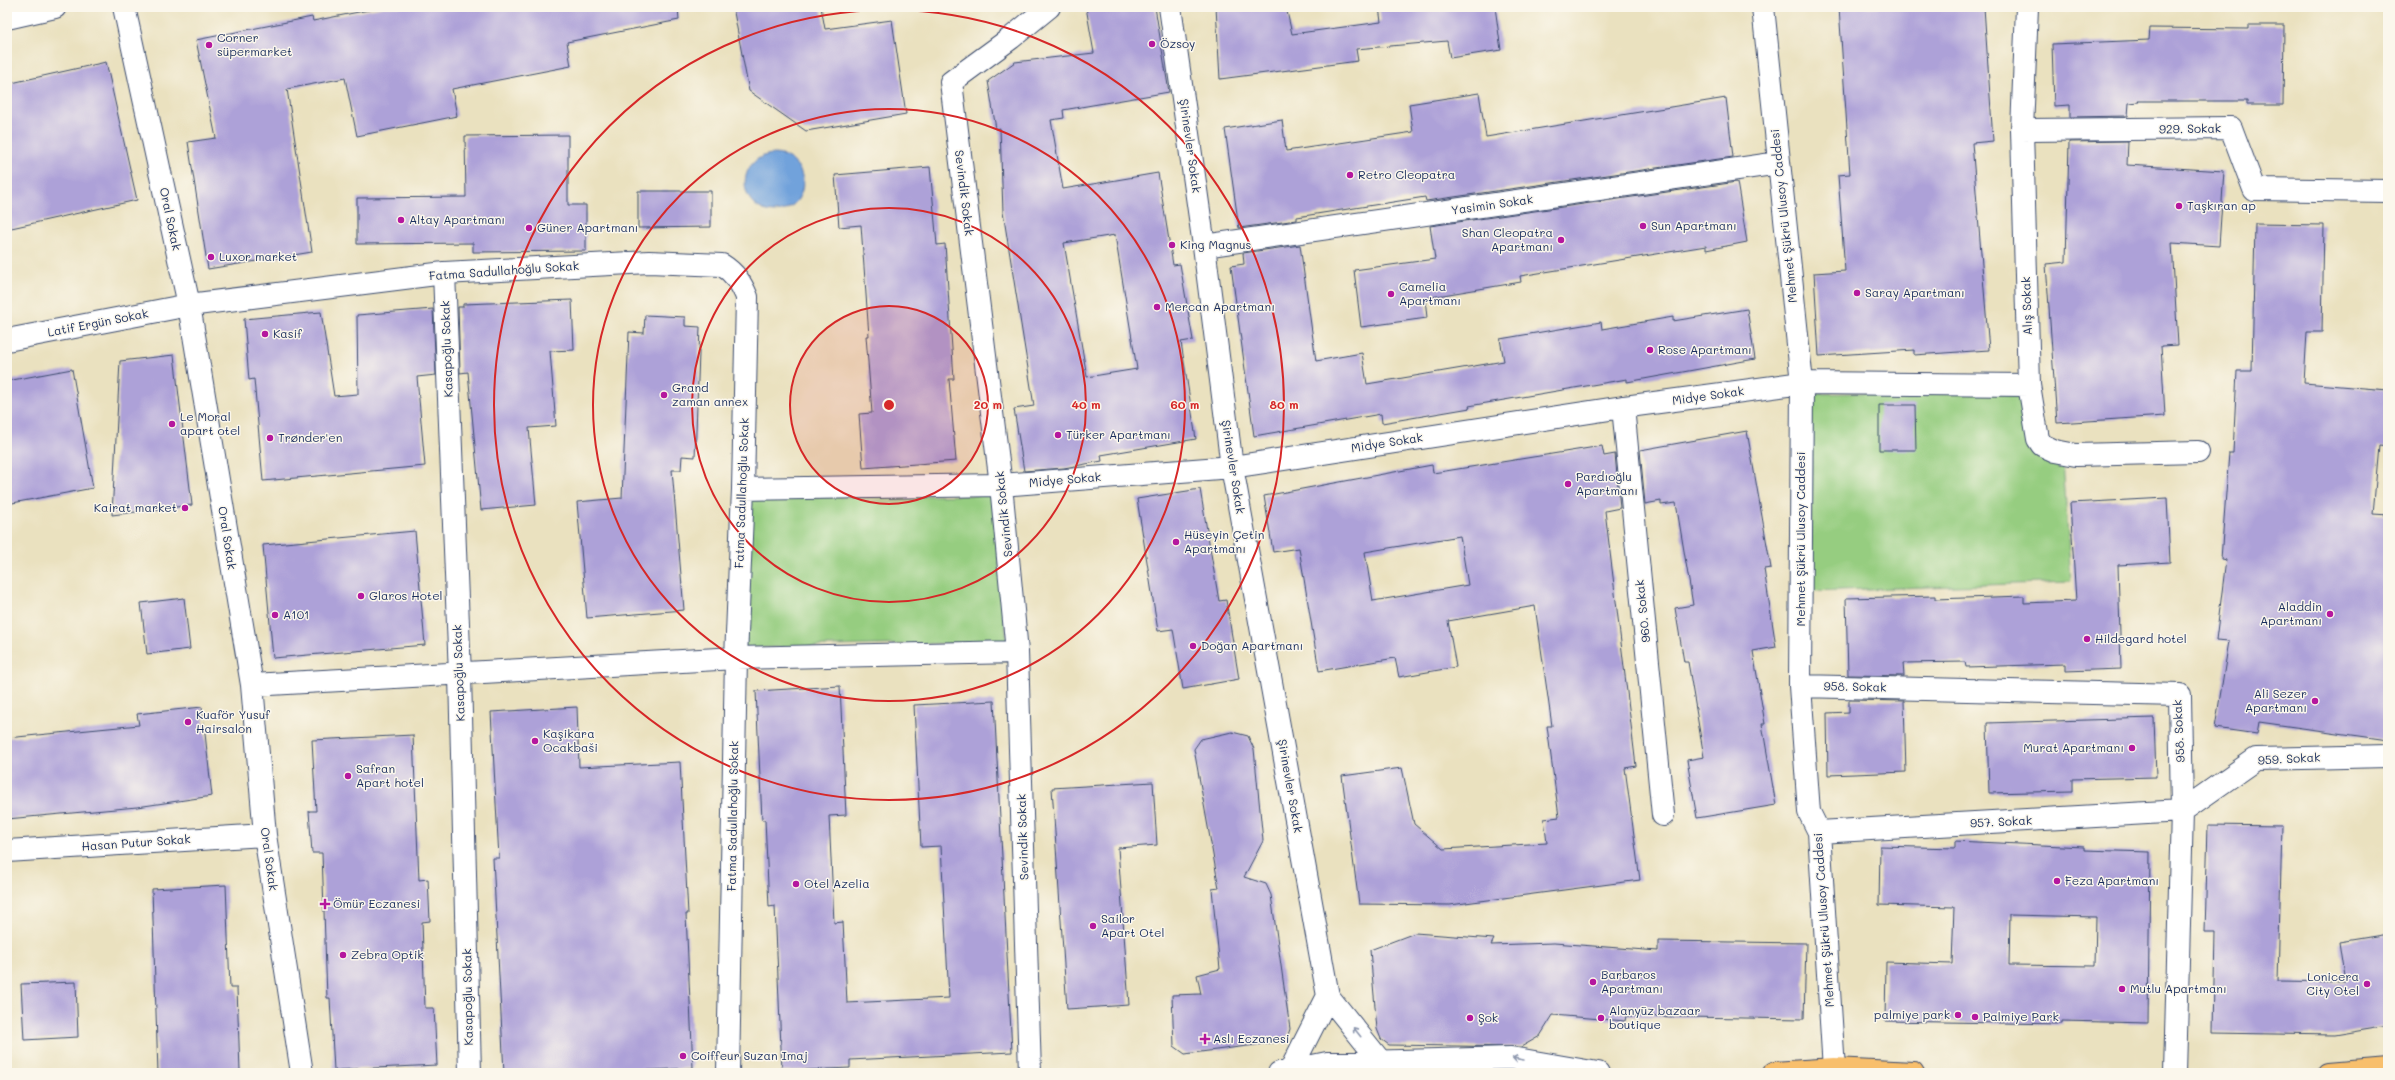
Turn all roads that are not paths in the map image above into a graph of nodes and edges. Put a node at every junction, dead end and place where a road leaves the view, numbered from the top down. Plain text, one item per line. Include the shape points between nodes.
1 (55, 7) edge
2 (124, 7) edge
3 (1050, 7) edge
4 (1170, 7) edge
5 (1764, 7) edge
6 (2027, 7) edge
7 (7, 18) edge
8 (2022, 130) junction
9 (1779, 163) junction
10 (2388, 191) edge
11 (1204, 246) junction
12 (444, 273) junction
13 (189, 305) junction
14 (7, 340) edge
15 (1802, 383) junction
16 (2029, 385) junction
17 (1623, 407) junction
18 (2198, 452) dead end
19 (1232, 466) junction
20 (1001, 486) junction
21 (743, 489) junction
22 (1017, 652) junction
23 (736, 658) junction
24 (460, 675) junction
25 (252, 685) junction
26 (1800, 686) junction
27 (2388, 756) edge
28 (2182, 811) junction
29 (1663, 815) dead end
30 (1820, 832) junction
31 (265, 835) junction
32 (7, 851) edge
33 (1328, 996) junction
34 (1374, 1067) edge
35 (2388, 1068) edge
36 (1834, 1069) junction
37 (1284, 1072) edge
38 (302, 1073) edge
39 (470, 1073) edge
40 (728, 1073) edge
41 (1030, 1073) edge
42 (1598, 1073) edge
43 (1774, 1073) edge
44 (1913, 1073) edge
45 (2175, 1073) edge
46 (2330, 1073) edge

1 - 7 street
2 - 13 street, Oral Sokak
3 - 20 street, Sevindik Sokak via 950,82
4 - 11 street, Şirinevler Sokak
5 - 9 street, Mehmet Şükrü Ulusoy Caddesi
6 - 8 street, Alış Sokak
8 - 10 street, 929. Sokak via 2231,128 2254,189
8 - 16 street, Alış Sokak
9 - 11 street, Yasimin Sokak
9 - 15 street, Mehmet Şükrü Ulusoy Caddesi
11 - 19 street, Şirinevler Sokak
12 - 13 street, Fatma Sadullahoğlu Sokak
12 - 21 street, Fatma Sadullahoğlu Sokak via 649,262 722,264 738,278 747,297
12 - 24 street, Kasapoğlu Sokak
13 - 14 street, Latif Ergün Sokak
13 - 25 street, Oral Sokak
15 - 16 street, Midye Sokak
15 - 17 street, Midye Sokak
15 - 26 street, Mehmet Şükrü Ulusoy Caddesi
16 - 18 street, Alış Sokak via 2038,439 2042,445 2055,451 2076,455
17 - 19 street, Midye Sokak
17 - 29 street, 960. Sokak
19 - 20 street, Midye Sokak
19 - 33 street, Şirinevler Sokak
20 - 21 street, Midye Sokak
20 - 22 street, Sevindik Sokak
21 - 23 street, Fatma Sadullahoğlu Sokak
22 - 23 street
22 - 41 street, Sevindik Sokak
23 - 24 street
23 - 40 street, Fatma Sadullahoğlu Sokak
24 - 25 street
24 - 39 street, Kasapoğlu Sokak
25 - 31 street, Oral Sokak
26 - 28 street, 958. Sokak via 2180,695
26 - 30 street, Mehmet Şükrü Ulusoy Caddesi via 1809,812
27 - 28 street, 959. Sokak via 2256,759
28 - 30 street, 957. Sokak
28 - 45 street, 958. Sokak
30 - 36 street, Mehmet Şükrü Ulusoy Caddesi
31 - 32 street, Hasan Putur Sokak
31 - 38 street, Oral Sokak
34 -> 33 street, Şirinevler Sokak
33 - 37 street
34 - 37 street via 1326,1063
42 -> 34 street via 1511,1058
35 - 46 main road
36 - 43 main road
36 - 44 main road

